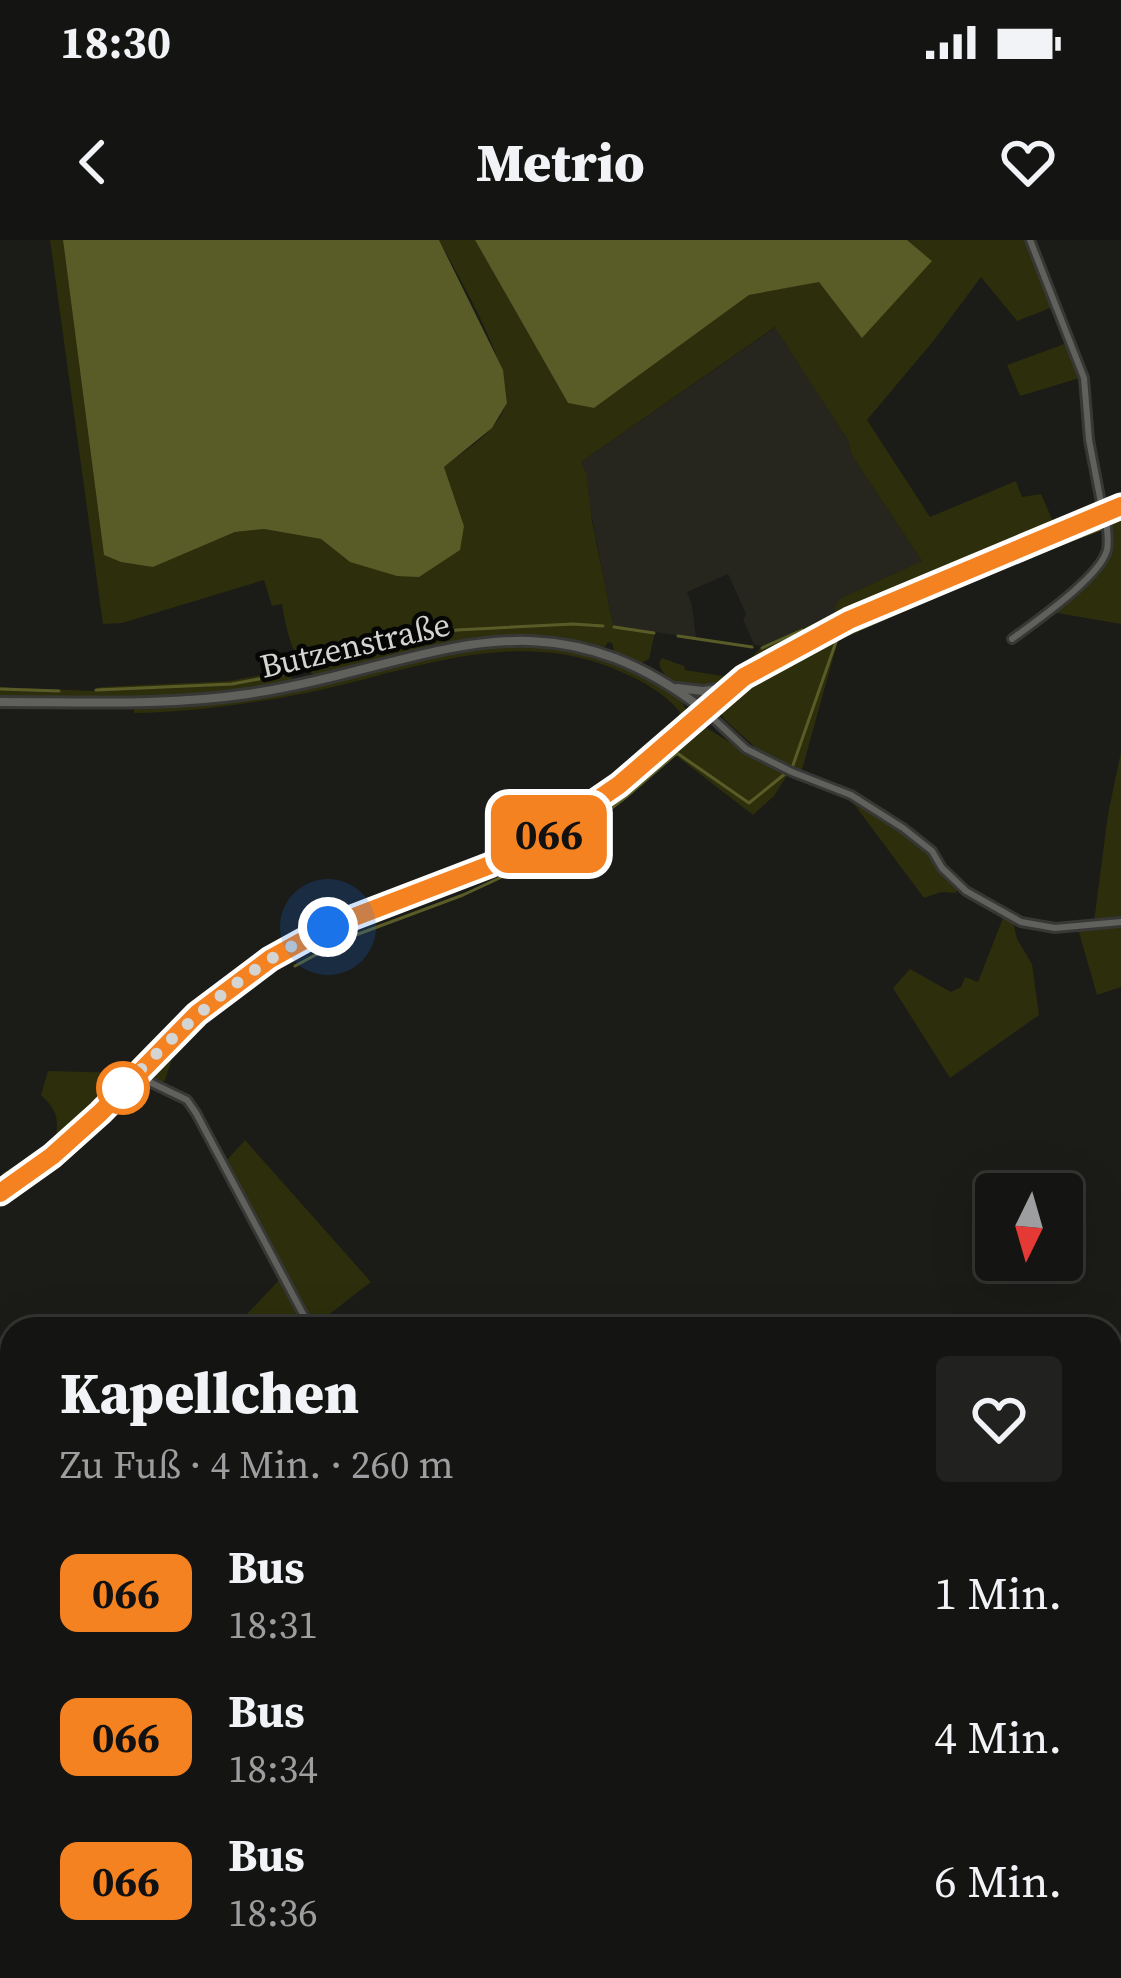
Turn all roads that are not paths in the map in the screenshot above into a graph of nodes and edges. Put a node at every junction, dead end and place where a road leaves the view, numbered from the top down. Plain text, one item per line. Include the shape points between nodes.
1 (1030, 240) edge
2 (1121, 506) edge
3 (1104, 516) junction
4 (1012, 638) dead end
5 (744, 677) junction
6 (675, 687) junction
7 (0, 702) edge
8 (708, 714) junction
9 (1121, 922) edge
10 (135, 1075) junction
11 (0, 1192) edge
12 (305, 1317) edge

1 - 3 street via 1084,378
2 - 3 main road
3 - 4 street via 1107,552 1096,567
3 - 5 main road via 849,620
5 - 6 main road via 703,691
5 - 8 main road
6 - 7 main road, Butzenstraße via 606,654 528,640 463,645 241,695
6 - 8 main road, Butzenstraße
8 - 9 street via 746,749 851,795 903,828 953,881 1021,922
8 - 10 main road via 536,842 270,959
10 - 11 main road via 73,1138
10 - 12 street via 187,1100

